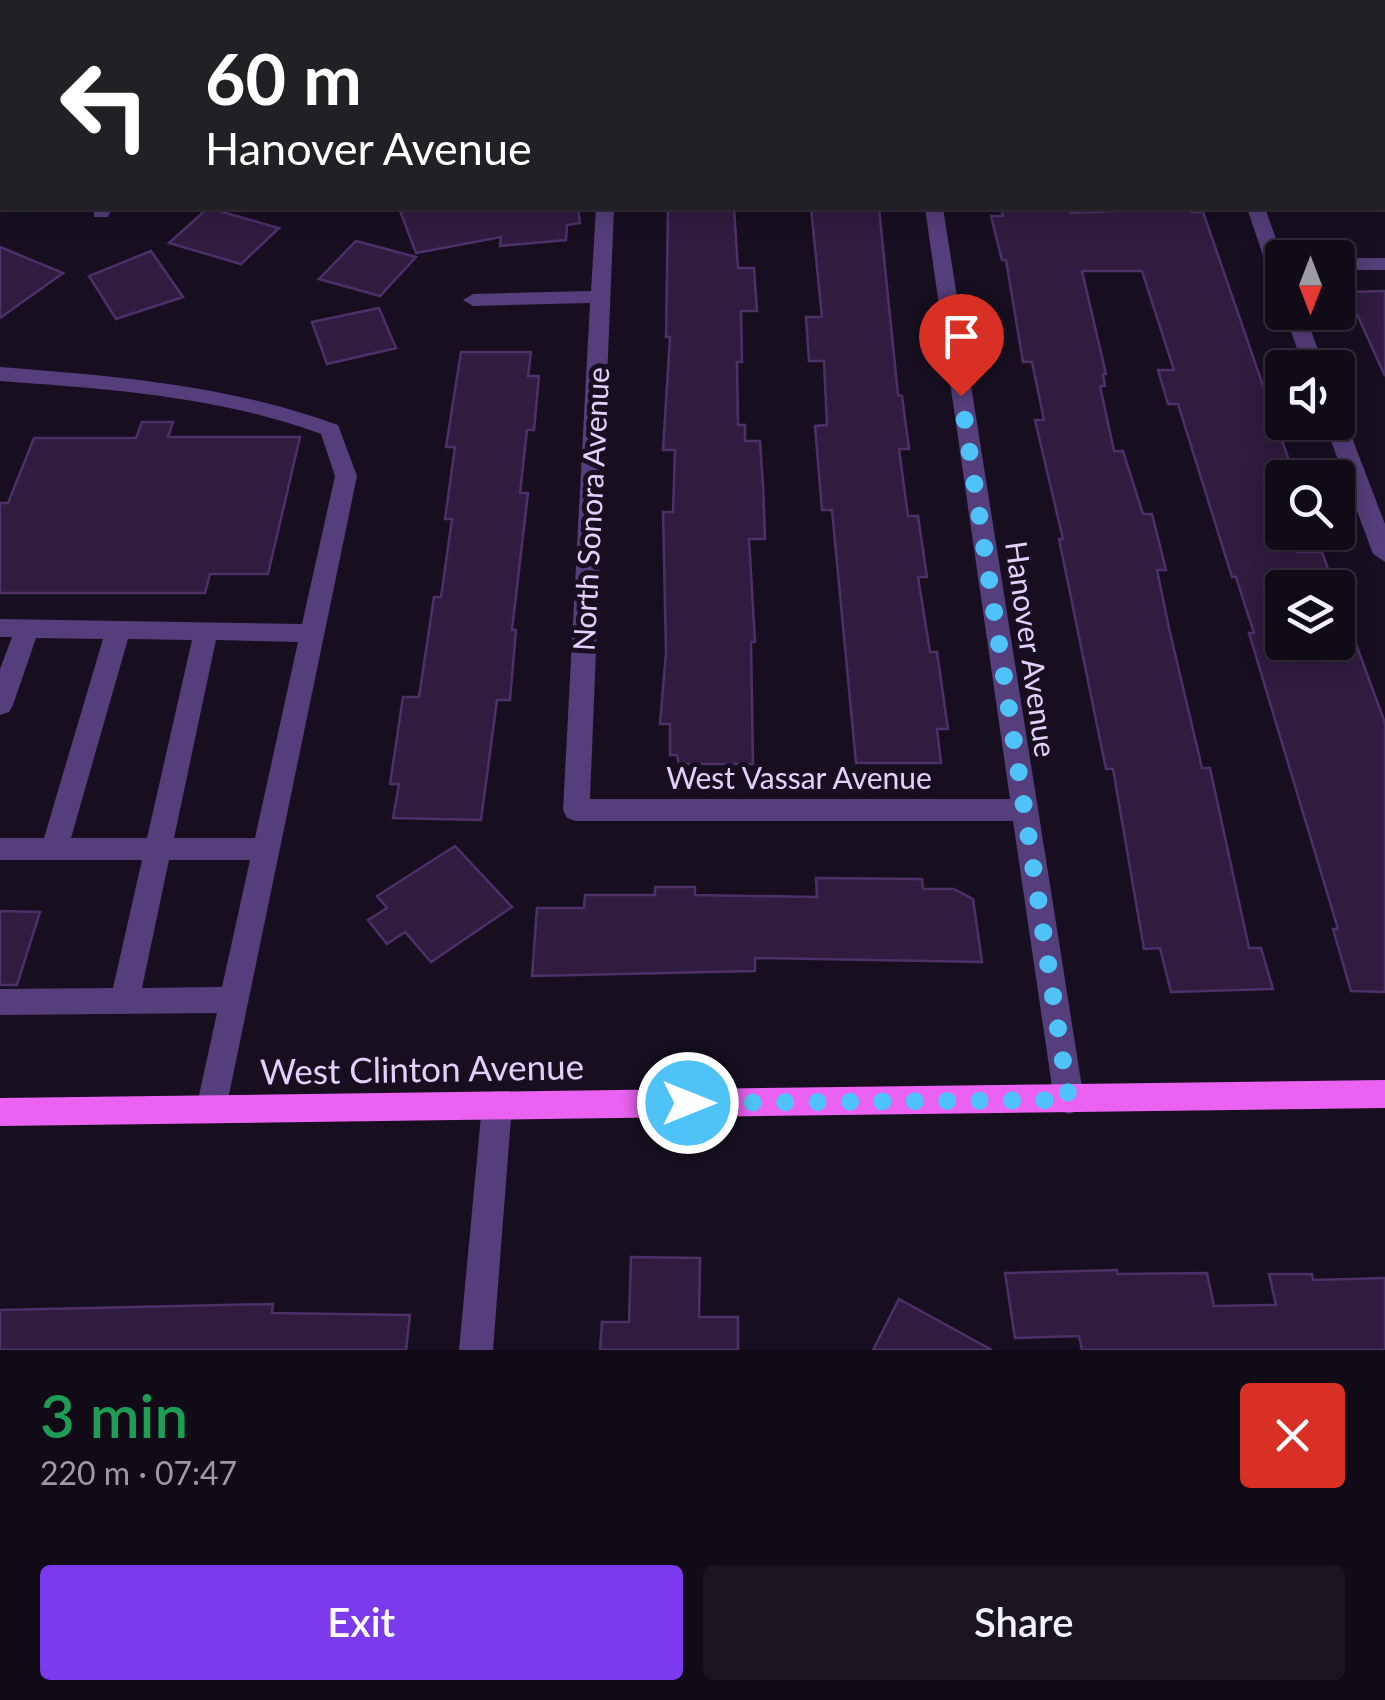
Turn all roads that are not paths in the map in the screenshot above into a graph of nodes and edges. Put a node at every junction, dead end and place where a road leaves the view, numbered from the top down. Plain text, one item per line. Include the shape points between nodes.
1 (605, 210) edge
2 (934, 210) edge
3 (1257, 210) edge
4 (1268, 240) edge
5 (1355, 264) edge
6 (1385, 264) edge
7 (601, 298) junction
8 (472, 300) dead end
9 (0, 374) edge
10 (1343, 440) edge
11 (1385, 554) edge
12 (0, 628) edge
13 (28, 628) junction
14 (118, 630) junction
15 (206, 632) junction
16 (313, 633) junction
17 (0, 705) edge
18 (576, 810) joint
19 (1022, 810) junction
20 (0, 849) edge
21 (54, 849) junction
22 (266, 849) junction
23 (160, 850) junction
24 (125, 1000) junction
25 (234, 1000) junction
26 (0, 1002) edge
27 (1385, 1094) edge
28 (1069, 1100) junction
29 (497, 1104) junction
30 (211, 1109) junction
31 (0, 1112) edge
32 (476, 1350) edge

1 - 7 street, North Sonora Avenue
2 - 19 street, Hanover Avenue
3 - 4 street
5 - 6 street
7 - 8 street
7 - 18 street, North Sonora Avenue
9 - 16 street via 281,409 330,430 346,476
10 - 11 street
12 - 13 street
13 - 14 street
13 - 17 street
14 - 15 street
14 - 21 street
15 - 16 street
15 - 23 street
16 - 22 street
18 - 19 street, West Vassar Avenue
19 - 28 street, Hanover Avenue
20 - 21 street
21 - 23 street
22 - 23 street
22 - 25 street
23 - 24 street
24 - 25 street
24 - 26 street
25 - 30 street
27 - 28 main road, West Clinton Avenue
28 - 29 main road, West Clinton Avenue
29 - 30 main road, West Clinton Avenue
29 - 32 street
30 - 31 main road, West Clinton Avenue

